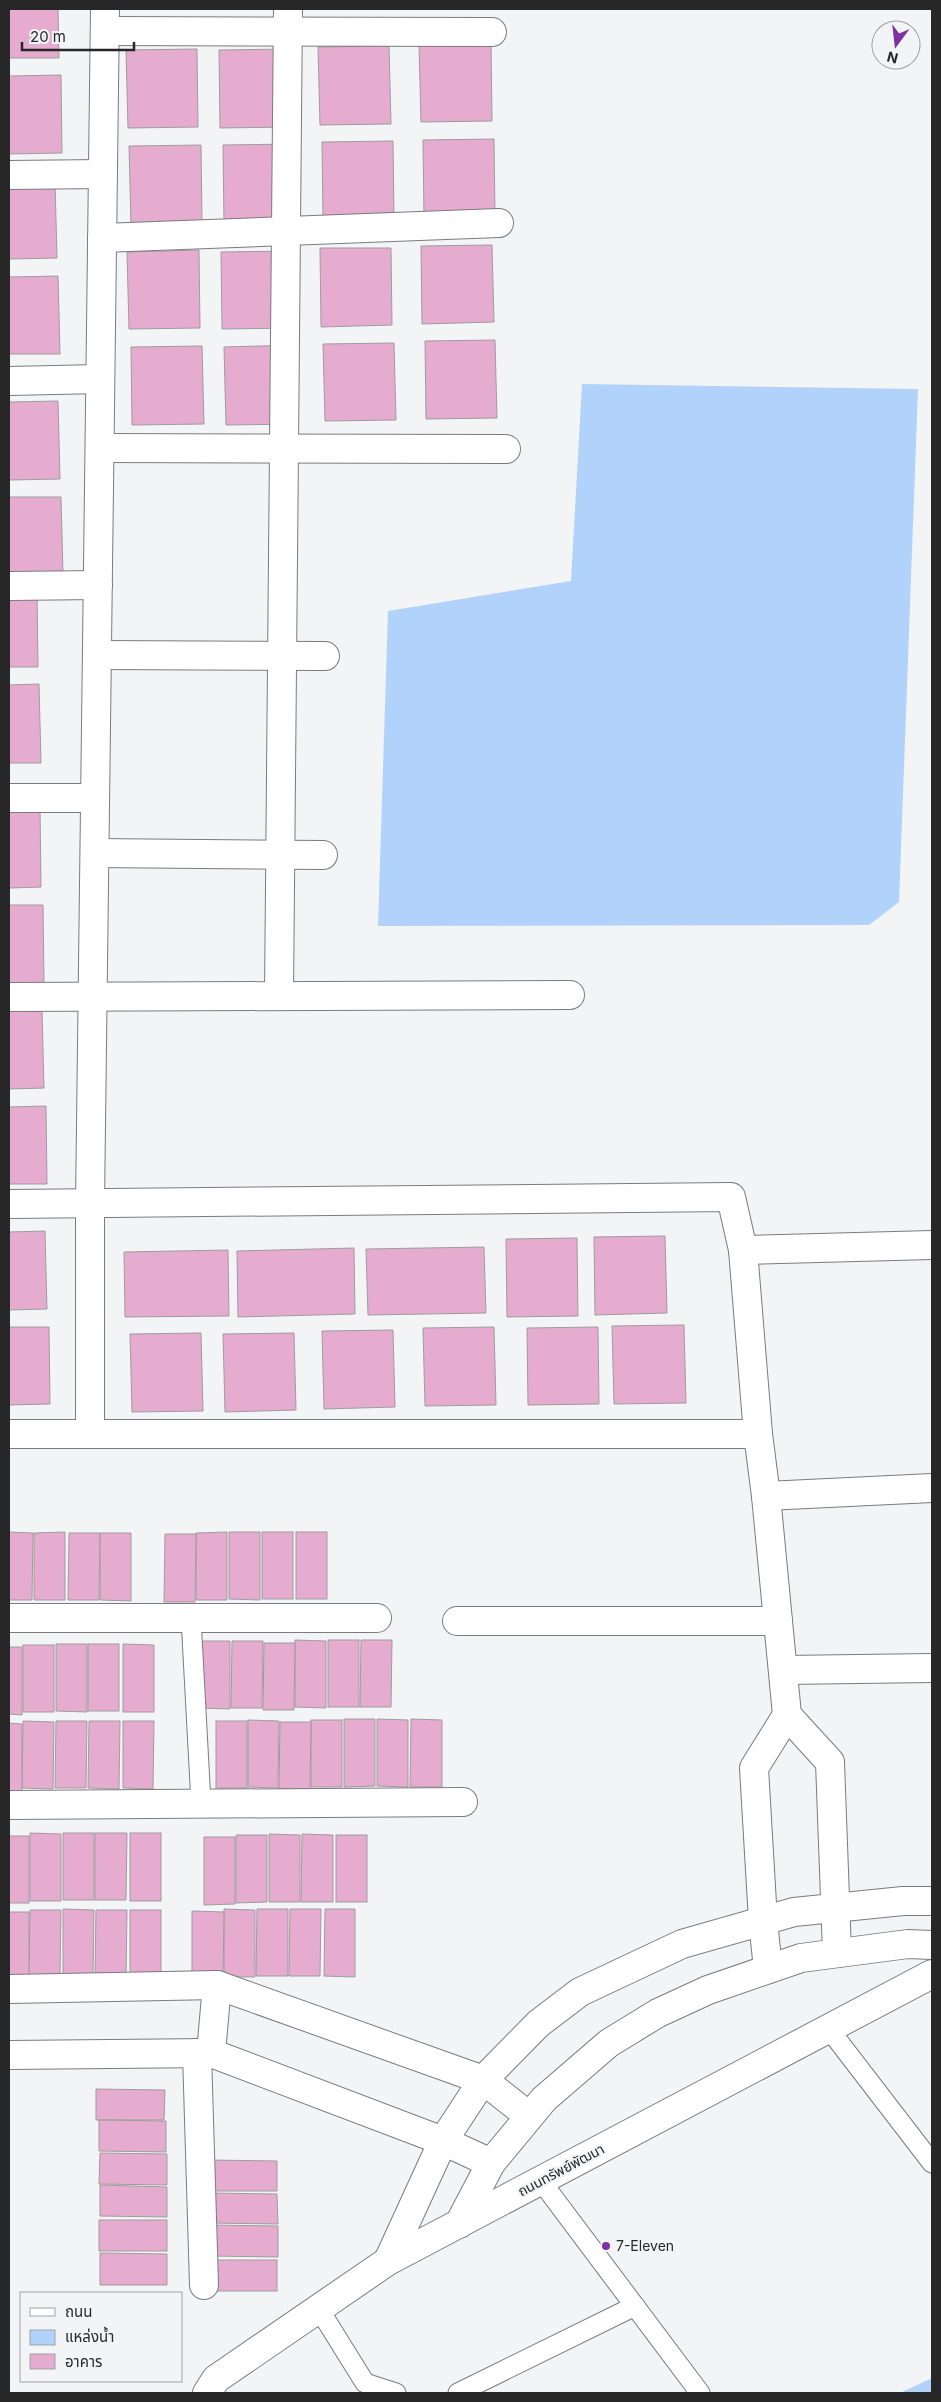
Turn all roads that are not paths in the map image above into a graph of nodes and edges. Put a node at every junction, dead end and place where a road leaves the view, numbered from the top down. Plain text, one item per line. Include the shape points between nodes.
1 (105, 20) edge
2 (288, 20) edge
3 (492, 32) dead end
4 (103, 174) junction
5 (9, 175) edge
6 (499, 223) dead end
7 (286, 231) junction
8 (102, 238) junction
9 (100, 380) junction
10 (9, 381) edge
11 (100, 448) junction
12 (284, 449) junction
13 (506, 449) dead end
14 (98, 585) junction
15 (9, 586) edge
16 (97, 655) junction
17 (282, 656) junction
18 (325, 656) dead end
19 (9, 798) edge
20 (95, 798) junction
21 (94, 853) junction
22 (280, 854) junction
23 (323, 855) dead end
24 (279, 995) junction
25 (570, 995) dead end
26 (93, 996) junction
27 (9, 997) edge
28 (9, 1204) edge
29 (90, 1204) junction
30 (932, 1245) edge
31 (742, 1250) junction
32 (9, 1434) edge
33 (90, 1434) junction
34 (758, 1434) junction
35 (932, 1488) edge
36 (766, 1496) junction
37 (9, 1618) edge
38 (191, 1618) junction
39 (377, 1618) dead end
40 (778, 1620) junction
41 (457, 1621) dead end
42 (932, 1668) edge
43 (783, 1670) junction
44 (787, 1715) junction
45 (463, 1802) dead end
46 (201, 1803) junction
47 (9, 1805) edge
48 (932, 1902) edge
49 (837, 1908) junction
50 (763, 1921) junction
51 (932, 1945) edge
52 (837, 1953) junction
53 (768, 1969) junction
54 (932, 1974) edge
55 (217, 1985) junction
56 (9, 1989) edge
57 (829, 2028) junction
58 (204, 2053) junction
59 (9, 2055) edge
60 (483, 2080) junction
61 (529, 2116) junction
62 (443, 2141) junction
63 (491, 2163) junction
64 (932, 2163) edge
65 (541, 2181) junction
66 (459, 2224) junction
67 (388, 2262) junction
68 (204, 2284) dead end
69 (635, 2306) junction
70 (319, 2310) junction
71 (207, 2393) edge
72 (396, 2393) edge
73 (458, 2393) edge
74 (700, 2393) edge

1 - 2 street
1 - 4 street
2 - 3 street
2 - 7 street
4 - 5 street
4 - 8 street
6 - 7 street
7 - 8 street
7 - 12 street
8 - 9 street
9 - 10 street
9 - 11 street
11 - 12 street
11 - 14 street
12 - 13 street
12 - 17 street
14 - 15 street
14 - 16 street
16 - 17 street
16 - 20 street
17 - 18 street
17 - 22 street
19 - 20 street
20 - 21 street
21 - 22 street
21 - 26 street
22 - 23 street
22 - 24 street
24 - 25 street
24 - 26 street
26 - 27 street
26 - 29 street
28 - 29 street
29 - 31 street via 731,1197
29 - 33 street
30 - 31 street
31 - 34 street
32 - 33 street
33 - 34 street
34 - 36 street
35 - 36 street
36 - 40 street
37 - 38 street
38 - 39 street
38 - 46 lane
40 - 41 street
40 - 43 street
42 - 43 street
43 - 44 street
44 - 49 street via 830,1762
44 - 50 street via 754,1768
45 - 46 street
46 - 47 street
48 - 49 street via 903,1901
49 - 50 street via 794,1912
49 - 52 street
50 - 53 street
50 - 60 street via 682,1944 580,1992 538,2024
51 - 52 street via 908,1944
52 - 53 street via 801,1958
53 - 61 street via 708,1990 650,2018 609,2043
54 - 57 street, ถนนทรัพย์พัฒนา
55 - 56 street
55 - 58 street
55 - 60 street
57 - 64 lane
57 - 65 street, ถนนทรัพย์พัฒนา
58 - 59 street
58 - 62 street
58 - 68 street
60 - 61 street
60 - 62 street
61 - 63 street
62 - 63 street
62 - 67 street
63 - 66 street
65 - 66 street, ถนนทรัพย์พัฒนา
65 - 69 lane
66 - 67 street, ถนนทรัพย์พัฒนา
67 - 70 street, ถนนทรัพย์พัฒนา
69 - 73 lane
69 - 74 lane
70 - 71 street, ถนนทรัพย์พัฒนา via 216,2379
70 - 72 lane via 365,2383

